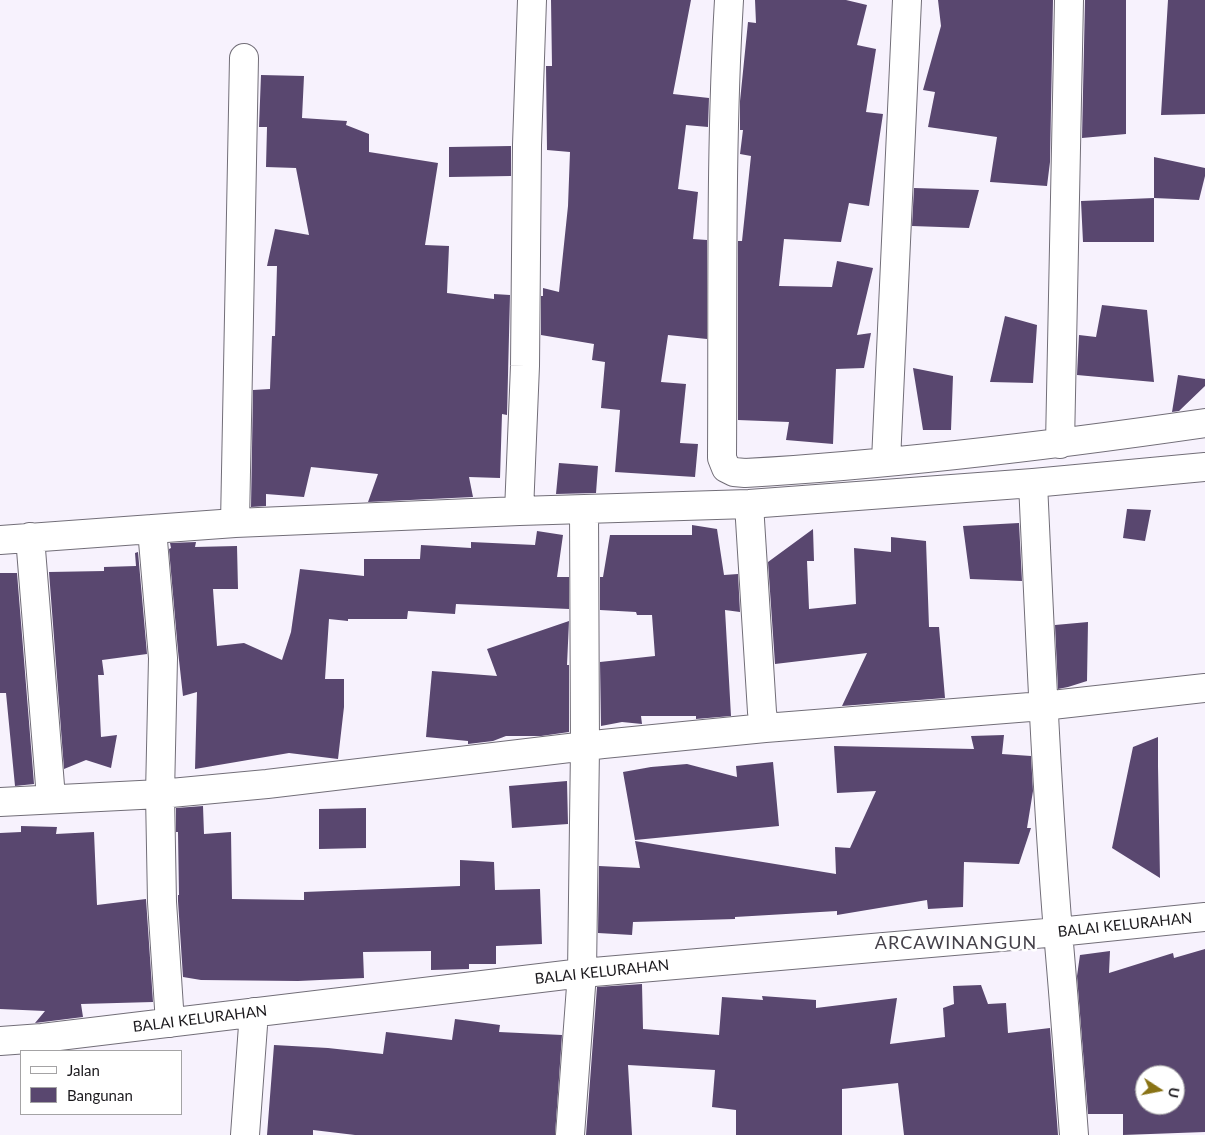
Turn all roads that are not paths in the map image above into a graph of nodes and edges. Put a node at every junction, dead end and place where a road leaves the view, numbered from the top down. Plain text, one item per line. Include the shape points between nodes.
1 (532, 0) edge
2 (728, 0) edge
3 (907, 0) edge
4 (1069, 0) edge
5 (244, 58) dead end
6 (1205, 423) edge
7 (1060, 444) junction
8 (886, 461) junction
9 (1205, 467) edge
10 (1033, 483) junction
11 (749, 504) junction
12 (584, 510) junction
13 (518, 511) junction
14 (235, 523) junction
15 (152, 529) junction
16 (30, 537) junction
17 (0, 540) edge
18 (1205, 688) edge
19 (1043, 706) junction
20 (765, 728) junction
21 (585, 746) junction
22 (160, 794) junction
23 (51, 798) junction
24 (0, 802) edge
25 (1205, 917) edge
26 (1058, 932) junction
27 (582, 973) junction
28 (254, 1012) junction
29 (170, 1023) junction
30 (0, 1041) edge
31 (245, 1135) edge
32 (570, 1135) edge
33 (1074, 1135) edge

1 - 13 street via 525,366
2 - 8 street via 722,219 722,458 726,468 745,473
3 - 8 street
4 - 7 street
5 - 14 street
6 - 7 street
7 - 8 street
9 - 10 street
10 - 11 street
10 - 19 street
11 - 12 street
11 - 20 street
12 - 13 street
12 - 21 street
13 - 14 street
14 - 15 street
15 - 16 street
15 - 22 street via 162,658
16 - 17 street
16 - 23 street
18 - 19 street
19 - 20 street
19 - 26 street
20 - 21 street
21 - 22 street
21 - 27 street
22 - 23 street
22 - 29 street via 162,902
23 - 24 street
25 - 26 street, BALAI KELURAHAN
26 - 27 street, BALAI KELURAHAN
26 - 33 street
27 - 28 street, BALAI KELURAHAN
27 - 32 street
28 - 29 street, BALAI KELURAHAN
28 - 31 street
29 - 30 street, BALAI KELURAHAN

